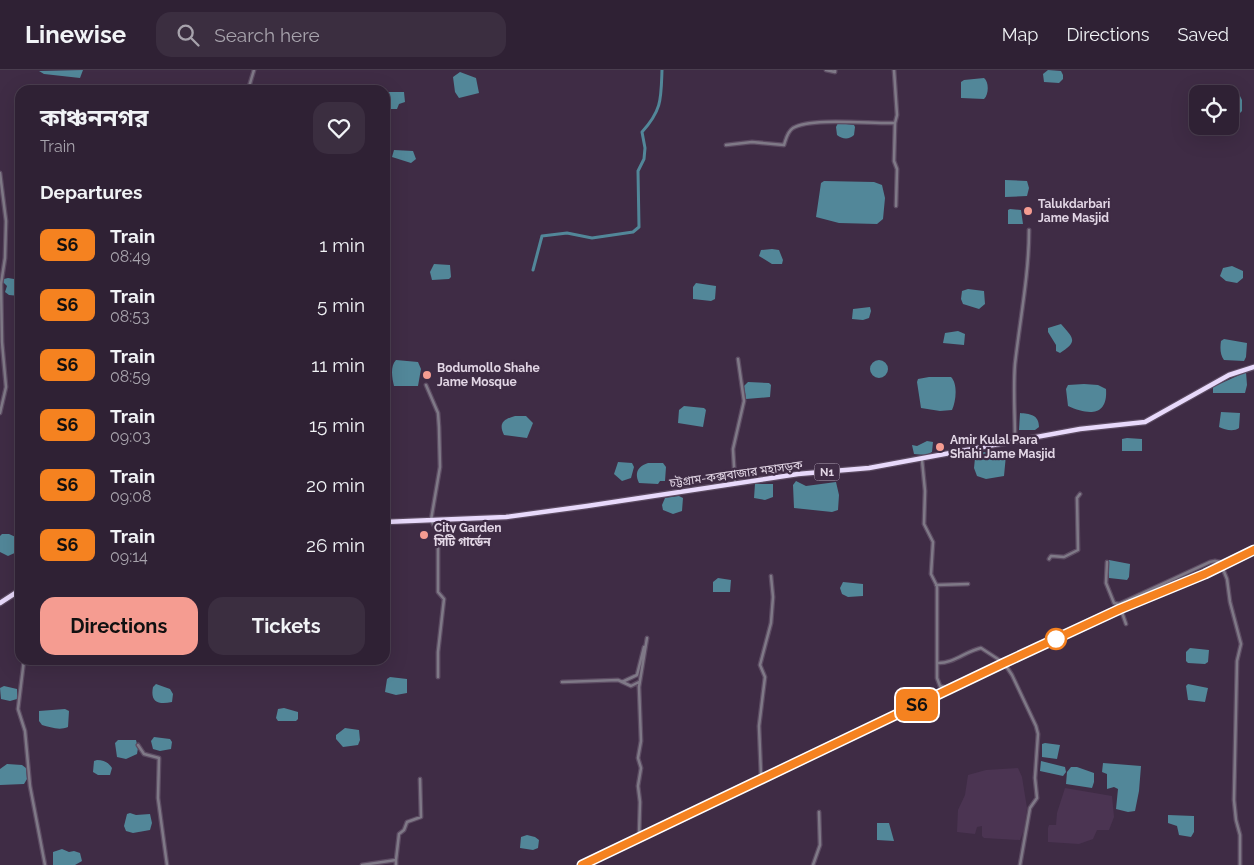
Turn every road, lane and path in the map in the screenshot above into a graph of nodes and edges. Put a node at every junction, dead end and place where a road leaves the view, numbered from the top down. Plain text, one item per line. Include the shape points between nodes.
1 (254, 70) edge
2 (826, 70) edge
3 (835, 70) edge
4 (894, 70) edge
5 (250, 85) edge
6 (895, 123) junction
7 (726, 145) dead end
8 (0, 173) edge
9 (896, 206) dead end
10 (1029, 230) dead end
11 (738, 359) dead end
12 (1254, 367) edge
13 (426, 385) dead end
14 (0, 414) edge
15 (1016, 441) junction
16 (922, 460) junction
17 (735, 483) junction
18 (1080, 494) dead end
19 (431, 520) junction
20 (390, 522) edge
21 (1049, 559) dead end
22 (1107, 562) dead end
23 (771, 576) dead end
24 (968, 584) dead end
25 (936, 585) junction
26 (15, 594) edge
27 (0, 604) edge
28 (1119, 604) junction
29 (1126, 624) dead end
30 (647, 638) dead end
31 (646, 642) junction
32 (937, 663) junction
33 (23, 665) edge
34 (438, 677) dead end
35 (640, 680) junction
36 (562, 682) dead end
37 (622, 682) junction
38 (947, 688) dead end
39 (138, 745) dead end
40 (764, 776) dead end
41 (420, 779) dead end
42 (819, 812) dead end
43 (639, 837) dead end
44 (396, 860) junction
45 (45, 865) edge
46 (167, 865) edge
47 (362, 865) edge
48 (396, 865) edge
49 (813, 865) edge
50 (1020, 865) edge
51 (1240, 865) edge

1 - 5 street
2 - 3 street
4 - 6 street
6 - 7 street via 806,125 794,127 784,144 752,142
6 - 9 street
8 - 14 street via 6,221 1,316 6,388
10 - 15 street via 1027,280 1015,366
11 - 17 street via 744,401 733,449
12 - 15 highway, চট্টগ্রাম-কক্সবাজার মহাসড়ক / N1 via 1229,375 1145,422 1080,429
13 - 19 street via 438,413 440,452
15 - 16 highway, চট্টগ্রাম-কক্সবাজার মহাসড়ক / N1
16 - 17 highway, চট্টগ্রাম-কক্সবাজার মহাসড়ক / N1
16 - 25 street via 924,524 932,542 931,574
17 - 19 highway, চট্টগ্রাম-কক্সবাজার মহাসড়ক / N1 via 506,517
18 - 21 street via 1077,498 1078,550
19 - 20 highway, চট্টগ্রাম-কক্সবাজার মহাসড়ক / N1
19 - 34 street via 438,534 438,592 444,599
22 - 28 street via 1108,590 1113,602
23 - 40 street via 771,623 760,665 765,677 759,738 761,775
24 - 25 street
25 - 32 street
26 - 27 highway
28 - 29 street
28 - 51 street via 1210,562 1218,561 1223,568 1241,648 1237,661 1234,800 1240,836
30 - 31 street
31 - 35 street
31 - 37 street via 638,675
32 - 38 street via 938,683
32 - 50 street via 945,663 981,648 998,658 1012,675 1036,726 1037,798 1030,808
33 - 45 street via 18,708 25,731 30,786
35 - 37 street via 632,686
35 - 43 street
36 - 37 street
39 - 46 street via 143,753 159,758 158,798
41 - 44 street via 421,817 407,822 399,834
42 - 49 street via 820,845
44 - 47 street
44 - 48 street

